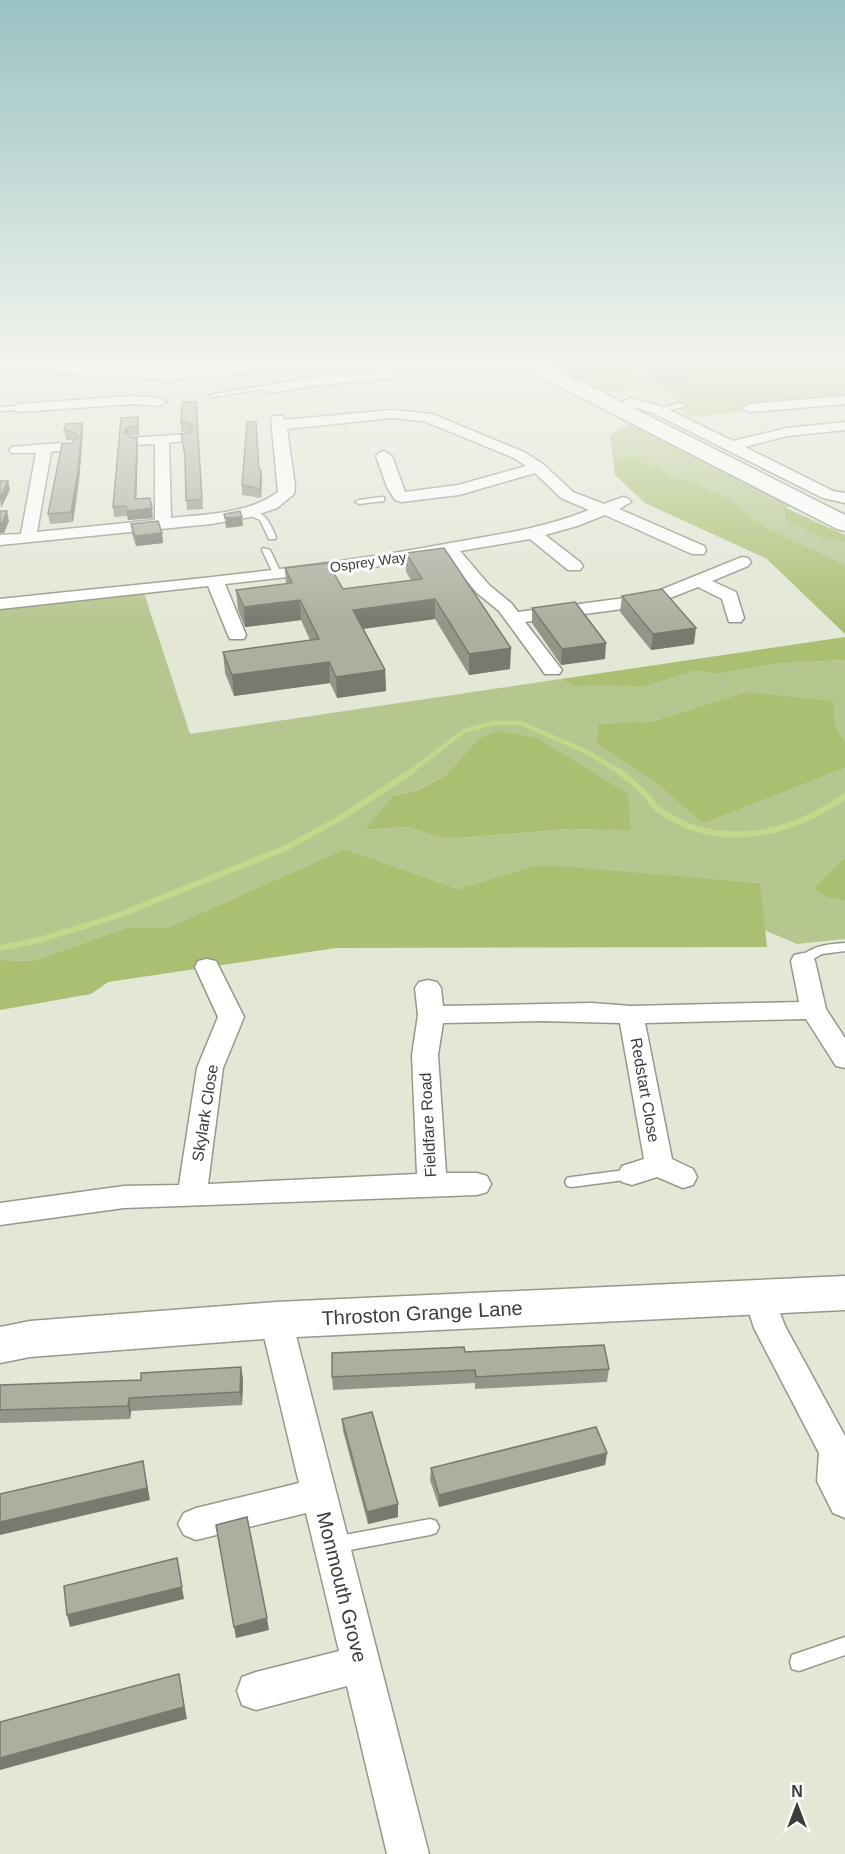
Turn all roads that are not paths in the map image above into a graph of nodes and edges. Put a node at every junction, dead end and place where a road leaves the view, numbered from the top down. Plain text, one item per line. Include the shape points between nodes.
1 (44, 452) edge
2 (162, 452) edge
3 (282, 452) edge
4 (509, 452) edge
5 (703, 452) edge
6 (729, 452) edge
7 (744, 452) edge
8 (367, 458) dead end
9 (538, 467) junction
10 (401, 497) junction
11 (845, 498) edge
12 (381, 499) joint
13 (359, 502) dead end
14 (623, 502) dead end
15 (603, 510) junction
16 (845, 510) edge
17 (250, 512) junction
18 (163, 524) junction
19 (845, 524) edge
20 (533, 533) junction
21 (272, 537) dead end
22 (28, 538) junction
23 (0, 540) edge
24 (449, 549) junction
25 (266, 550) dead end
26 (698, 550) dead end
27 (742, 562) dead end
28 (574, 566) dead end
29 (277, 573) junction
30 (214, 580) junction
31 (699, 581) junction
32 (0, 604) edge
33 (513, 618) junction
34 (735, 618) dead end
35 (237, 635) dead end
36 (552, 670) dead end
37 (845, 947) edge
38 (804, 961) joint
39 (207, 967) dead end
40 (428, 988) dead end
41 (813, 1010) junction
42 (431, 1016) junction
43 (631, 1016) junction
44 (845, 1059) edge
45 (632, 1174) joint
46 (572, 1182) dead end
47 (432, 1184) junction
48 (477, 1184) dead end
49 (192, 1196) junction
50 (0, 1214) edge
51 (845, 1293) edge
52 (759, 1296) junction
53 (276, 1320) junction
54 (0, 1345) edge
55 (319, 1494) junction
56 (845, 1502) edge
57 (196, 1524) dead end
58 (430, 1527) dead end
59 (332, 1545) junction
60 (845, 1646) edge
61 (799, 1662) dead end
62 (361, 1664) junction
63 (256, 1691) dead end
64 (408, 1854) edge

1 - 22 street
2 - 18 street
3 - 17 street via 286,494 271,505
4 - 9 street
5 - 19 main road
6 - 16 main road
7 - 11 street via 829,495
8 - 10 street via 392,455 389,465 394,488
9 - 10 street via 459,490
9 - 15 street via 567,495
10 - 12 street
12 - 13 lane
14 - 15 street, Osprey Way
15 - 20 street, Osprey Way
15 - 26 street
17 - 18 street
17 - 21 lane via 263,518
18 - 22 street
20 - 24 street, Osprey Way
20 - 28 street
22 - 23 street
24 - 29 street, Osprey Way via 358,573
24 - 33 street
25 - 29 lane
27 - 31 street
29 - 30 street, Osprey Way
30 - 32 street, Osprey Way
30 - 35 street
31 - 33 street via 652,600
31 - 34 street via 730,596
33 - 36 street
37 - 38 lane via 814,952
38 - 41 street
39 - 49 street, Skylark Close via 231,1017 210,1068
40 - 42 street, Fieldfare Road
41 - 43 street
41 - 44 street
42 - 43 street via 563,1012
42 - 47 street, Fieldfare Road via 425,1055
43 - 45 street, Redstart Close via 671,1171
45 - 46 lane
47 - 48 street
47 - 49 street, Fieldfare Road
49 - 50 street, Fieldfare Road via 124,1197
51 - 52 main road, Throston Grange Lane
52 - 53 main road, Throston Grange Lane
52 - 56 street via 770,1328 836,1452 834,1481
53 - 54 main road, Throston Grange Lane
53 - 55 street, Monmouth Grove
55 - 57 street
55 - 59 street, Monmouth Grove
58 - 59 lane
59 - 62 street, Monmouth Grove
60 - 61 lane
62 - 63 street
62 - 64 street, Monmouth Grove

